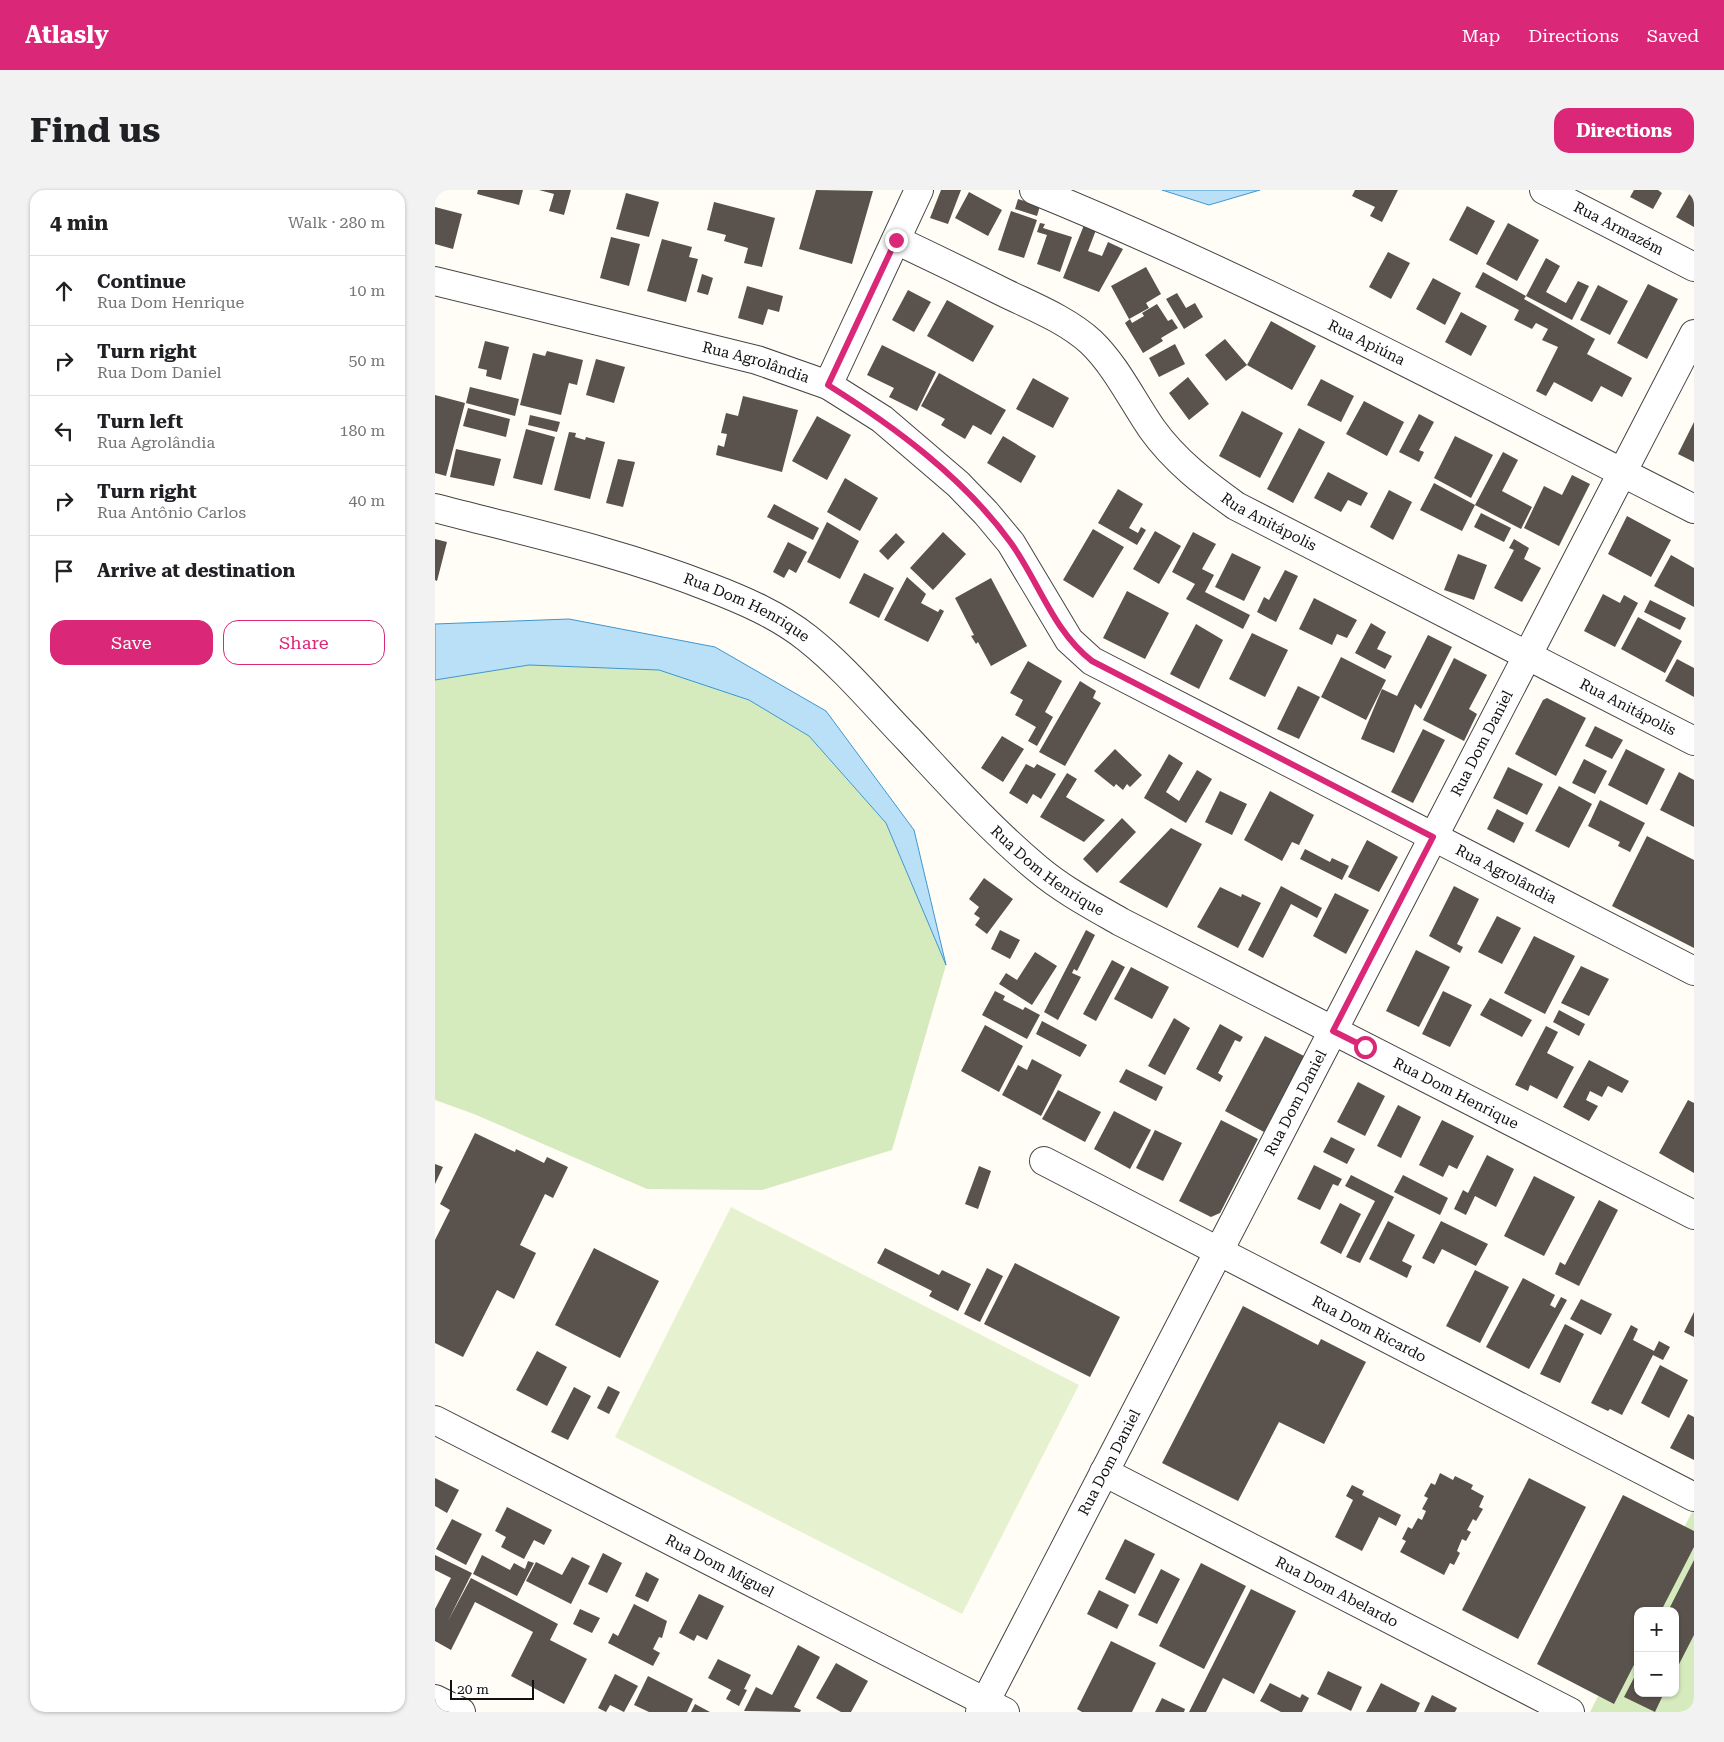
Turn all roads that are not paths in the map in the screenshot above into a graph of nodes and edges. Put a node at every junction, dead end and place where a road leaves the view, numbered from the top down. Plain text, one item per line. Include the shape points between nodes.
1 (919, 190) edge
2 (1034, 190) edge
3 (1544, 190) edge
4 (896, 240) junction
5 (1694, 267) edge
6 (435, 281) edge
7 (1694, 334) edge
8 (828, 385) junction
9 (1622, 473) junction
10 (435, 508) edge
11 (1694, 509) edge
12 (1527, 656) junction
13 (1694, 740) edge
14 (1433, 837) junction
15 (1694, 971) edge
16 (1333, 1031) junction
17 (1044, 1161) dead end
18 (1694, 1215) edge
19 (1219, 1251) junction
20 (435, 1420) edge
21 (1104, 1472) junction
22 (1694, 1497) edge
23 (435, 1699) edge
24 (990, 1709) edge
25 (461, 1712) edge
26 (1570, 1712) edge

1 - 4 street
2 - 9 street, Rua Apiúna via 1116,223 1248,285
3 - 5 street, Rua Armazém
4 - 8 street
4 - 12 street, Rua Anitápolis via 1036,308 1091,342 1109,362 1153,430 1175,457 1235,506
6 - 8 street, Rua Agrolândia via 757,360
7 - 9 street, Rua Dom Daniel
8 - 14 street, Rua Agrolândia via 882,419 987,513 1011,544 1069,640 1092,661
9 - 11 street, Rua Apiúna
9 - 12 street, Rua Dom Daniel
10 - 16 street, Rua Dom Henrique via 676,574 775,616 807,638 849,676 959,794 1038,869 1121,922
12 - 13 street, Rua Anitápolis
12 - 14 street, Rua Dom Daniel
14 - 15 street, Rua Agrolândia
14 - 16 street, Rua Dom Daniel
16 - 18 street, Rua Dom Henrique
16 - 19 street, Rua Dom Daniel
17 - 19 street, Rua Dom Ricardo
19 - 21 street, Rua Dom Daniel
19 - 22 street, Rua Dom Ricardo
20 - 24 street, Rua Dom Miguel
21 - 24 street, Rua Dom Daniel
21 - 26 street, Rua Dom Abelardo
23 - 25 street

